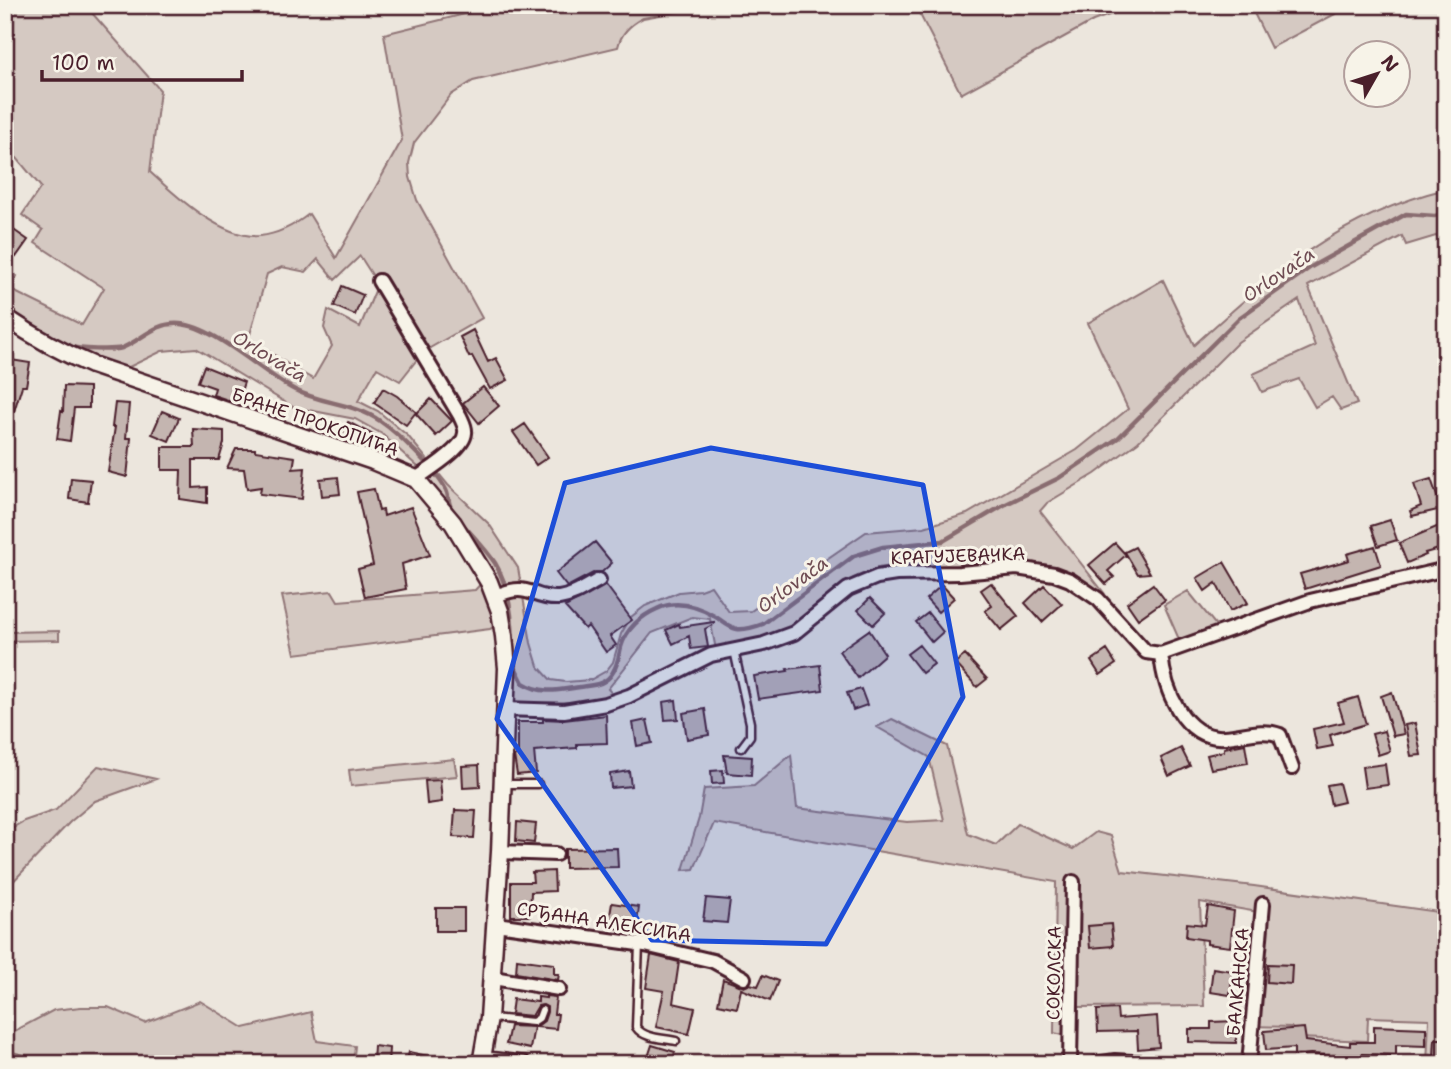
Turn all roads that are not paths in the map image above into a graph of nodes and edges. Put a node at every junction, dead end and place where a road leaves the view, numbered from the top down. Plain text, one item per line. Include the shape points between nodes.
1 (379, 281) dead end
2 (5, 317) edge
3 (422, 475) junction
4 (1446, 569) edge
5 (599, 579) dead end
6 (499, 595) junction
7 (734, 650) junction
8 (1161, 654) junction
9 (505, 709) junction
10 (741, 748) dead end
11 (1292, 768) dead end
12 (501, 784) junction
13 (538, 784) dead end
14 (500, 852) junction
15 (556, 854) dead end
16 (1073, 882) dead end
17 (1263, 904) dead end
18 (496, 924) junction
19 (639, 944) junction
20 (492, 978) junction
21 (744, 978) dead end
22 (559, 989) dead end
23 (542, 1010) dead end
24 (489, 1018) junction
25 (676, 1041) dead end
26 (483, 1060) edge
27 (530, 1064) edge
28 (1070, 1064) edge
29 (1096, 1064) edge
30 (1165, 1064) edge
31 (1249, 1064) edge

1 - 3 street via 464,426 461,442
2 - 3 street, БРАНЕ ПРОКОПИЋА via 92,365
3 - 6 street, БРАНЕ ПРОКОПИЋА
4 - 8 street via 1297,605
5 - 6 street via 557,598 518,589
6 - 9 street, БРАНЕ ПРОКОПИЋА via 507,668
7 - 8 street, КРАГУЈЕВАЧКА via 794,633 848,589 877,577 1017,568 1054,574 1084,589 1142,648
7 - 9 street, КРАГУЈЕВАЧКА via 711,655 606,704 564,711
7 - 10 lane via 750,723 750,736
8 - 11 street via 1169,690 1189,725 1209,737 1280,735
9 - 12 street, СРЂАНА АЛЕКСИЋА
12 - 13 lane
12 - 14 street, СРЂАНА АЛЕКСИЋА
14 - 15 street
14 - 18 street, СРЂАНА АЛЕКСИЋА
16 - 28 street, СОКОЛСКА
17 - 31 street, БАЛКАНСКА
18 - 19 street, СРЂАНА АЛЕКСИЋА
18 - 20 street, СРЂАНА АЛЕКСИЋА
19 - 21 street, СРЂАНА АЛЕКСИЋА via 713,961
19 - 25 lane via 636,1027 640,1033
20 - 22 street
20 - 24 street, СРЂАНА АЛЕКСИЋА
23 - 24 lane via 533,1022
24 - 26 street, СРЂАНА АЛЕКСИЋА
26 - 27 lane via 525,1060
29 - 30 street

